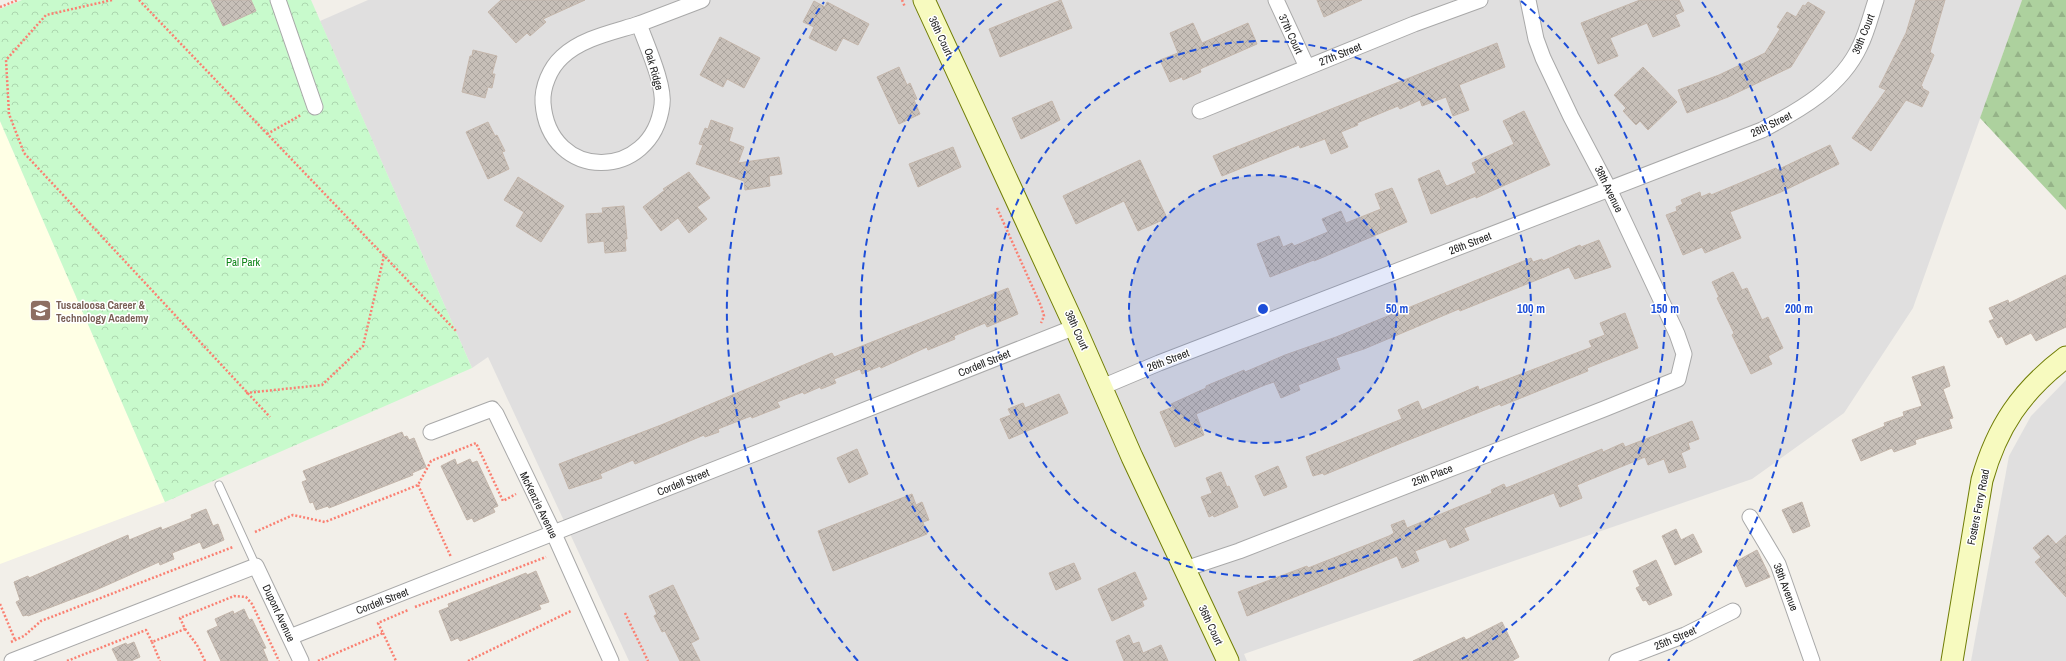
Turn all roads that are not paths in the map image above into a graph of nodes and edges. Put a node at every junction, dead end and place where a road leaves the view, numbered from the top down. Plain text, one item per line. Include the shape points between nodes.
1 (278, 0) edge
2 (702, 0) edge
3 (924, 0) edge
4 (1276, 0) edge
5 (1480, 0) edge
6 (1528, 0) edge
7 (1876, 0) edge
8 (639, 24) junction
9 (1307, 67) junction
10 (1831, 85) joint
11 (316, 107) road end
12 (1200, 111) dead end
13 (1609, 188) junction
14 (1076, 327) junction
15 (2066, 357) edge
16 (1678, 379) joint
17 (1102, 387) junction
18 (430, 432) dead end
19 (219, 485) dead end
20 (1750, 517) dead end
21 (554, 534) junction
22 (256, 566) junction
23 (1186, 569) junction
24 (1732, 611) dead end
25 (290, 637) junction
26 (12, 661) edge
27 (301, 661) edge
28 (611, 661) edge
29 (1228, 661) edge
30 (1617, 661) edge
31 (1812, 661) edge
32 (1952, 661) edge

1 - 11 street
2 - 8 street, Oak Ridge
3 - 14 street, 36th Court
4 - 9 street, 37th Court
5 - 9 street, 27th Street
6 - 13 street, 38th Avenue via 1536,39 1544,58 1571,117
7 - 10 street, 39th Court via 1860,46 1850,65
8 - 8 street, Oak Ridge via 579,45 561,57 548,75 543,96 544,117 552,136 568,153 588,162 610,163 631,156 648,142 662,104 659,81
9 - 12 street, 27th Street
10 - 13 street, 26th Street via 1800,109 1762,130
13 - 16 street, 38th Avenue via 1677,334 1684,354
13 - 17 street, 26th Street
14 - 17 street, 36th Court
14 - 21 street, Cordell Street
15 - 32 street, Fosters Ferry Road via 2020,400 1996,438 1988,459 1982,480
16 - 23 street, 25th Place via 1239,551
17 - 23 street, 36th Court via 1132,457
18 - 21 street, McKenzie Avenue via 492,409
19 - 22 lane
20 - 31 street, 38th Avenue via 1778,564
21 - 25 street, Cordell Street
21 - 28 street, McKenzie Avenue
22 - 25 street, Dupont Avenue
22 - 26 street
23 - 29 street, 36th Court
24 - 30 street, 25th Street via 1686,635
25 - 27 street, Dupont Avenue

